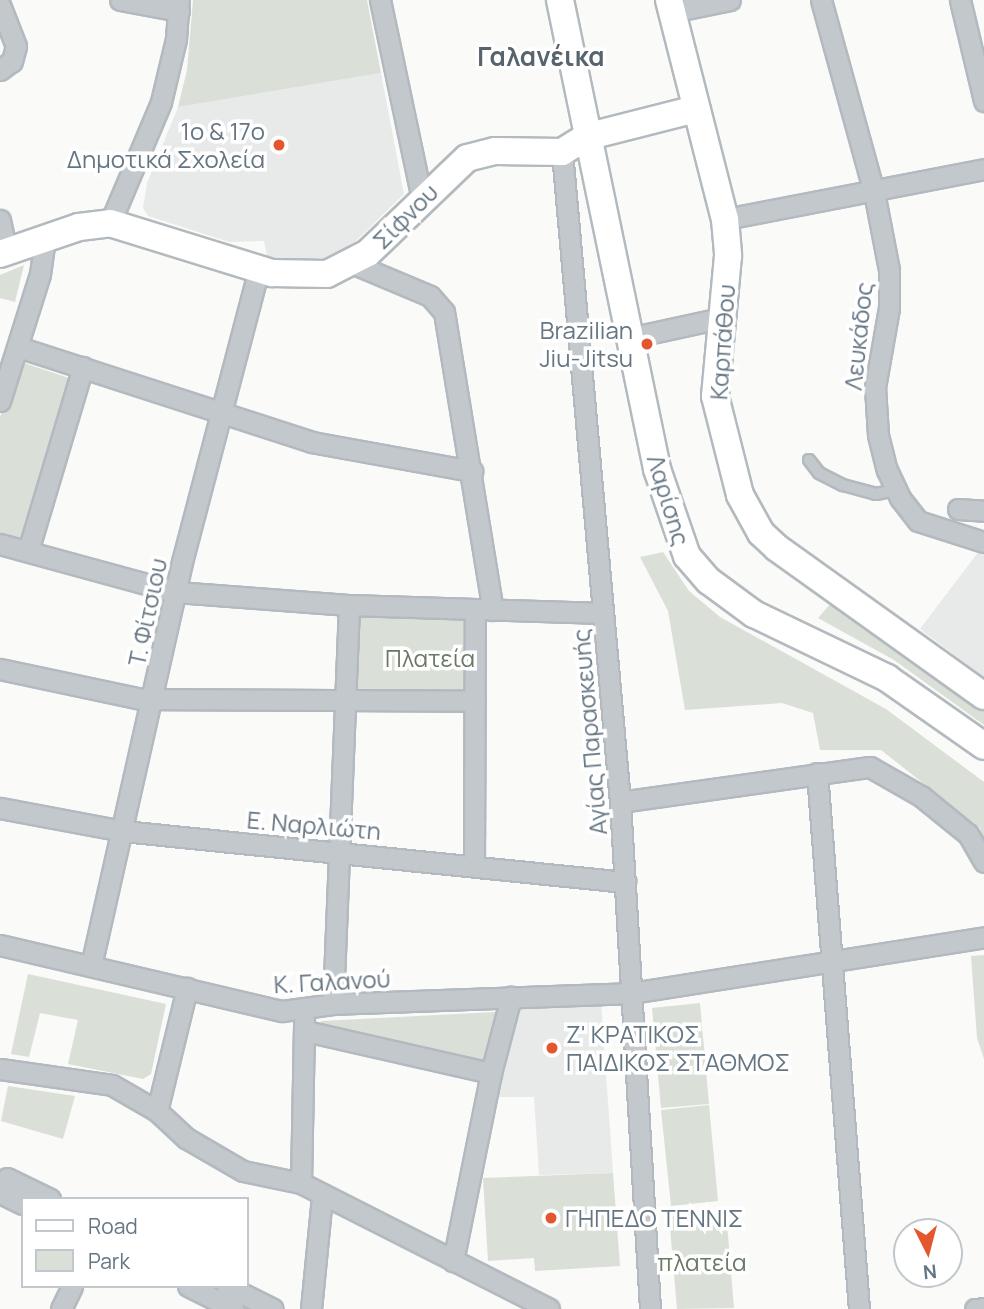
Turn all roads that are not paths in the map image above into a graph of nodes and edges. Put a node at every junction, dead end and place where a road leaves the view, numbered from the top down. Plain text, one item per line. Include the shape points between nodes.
1 (120, 0) edge
2 (380, 0) edge
3 (560, 0) edge
4 (730, 0) edge
5 (821, 0) edge
6 (960, 0) edge
7 (0, 5) edge
8 (179, 6) edge
9 (670, 6) edge
10 (6, 66) edge
11 (984, 102) edge
12 (696, 109) junction
13 (586, 137) junction
14 (562, 152) junction
15 (984, 169) edge
16 (874, 192) junction
17 (422, 200) junction
18 (725, 219) junction
19 (0, 220) edge
20 (110, 223) junction
21 (45, 239) junction
22 (3, 253) edge
23 (354, 264) junction
24 (259, 269) junction
25 (721, 318) junction
26 (629, 338) junction
27 (18, 347) junction
28 (83, 367) junction
29 (0, 401) edge
30 (220, 410) junction
31 (809, 460) dead end
32 (472, 471) junction
33 (896, 490) junction
34 (958, 509) dead end
35 (984, 511) edge
36 (984, 541) edge
37 (0, 544) edge
38 (27, 551) junction
39 (176, 592) junction
40 (349, 605) junction
41 (484, 610) junction
42 (603, 613) junction
43 (0, 669) edge
44 (984, 696) edge
45 (346, 698) junction
46 (153, 699) junction
47 (475, 701) junction
48 (984, 746) edge
49 (817, 773) junction
50 (620, 802) junction
51 (0, 808) edge
52 (123, 831) junction
53 (342, 853) junction
54 (984, 862) edge
55 (474, 864) junction
56 (625, 882) junction
57 (984, 937) edge
58 (0, 945) edge
59 (831, 961) junction
60 (91, 967) junction
61 (187, 988) junction
62 (632, 993) junction
63 (510, 998) junction
64 (333, 1004) junction
65 (303, 1009) junction
66 (306, 1031) junction
67 (0, 1069) edge
68 (491, 1073) junction
69 (157, 1111) junction
70 (301, 1183) junction
71 (4, 1185) edge
72 (321, 1196) junction
73 (43, 1197) edge
74 (21, 1202) edge
75 (453, 1261) junction
76 (71, 1288) edge
77 (192, 1288) edge
78 (231, 1288) edge
79 (984, 1308) edge
80 (61, 1309) edge
81 (234, 1309) edge
82 (273, 1309) edge
83 (311, 1309) edge
84 (549, 1309) edge
85 (650, 1309) edge
86 (859, 1309) edge
87 (975, 1309) edge

1 - 8 street
2 - 17 street
3 - 13 street, Λαρίσης
4 - 9 street
5 - 16 street, Λευκάδος
6 - 11 street
7 - 10 street via 16,46
8 - 20 street via 161,102
9 - 12 street, Καρπάθου
12 - 13 street
12 - 18 street, Καρπάθου
13 - 14 street
13 - 26 street, Λαρίσης
14 - 17 street, Σίφνου via 476,154 458,164
14 - 42 street, Αγίας Παρασκευής
15 - 16 street
16 - 18 street
16 - 33 street, Λευκάδος via 890,281 877,369 876,423
17 - 23 street, Σίφνου
18 - 25 street, Καρπάθου via 728,256
19 - 22 street
20 - 21 street via 90,224
20 - 24 street, Σίφνου
21 - 22 street
21 - 27 street via 40,274
23 - 24 street, Σίφνου via 317,276
23 - 32 street via 430,296 440,305 449,328
24 - 30 street, Τ. Φίτσιου
25 - 26 street
25 - 44 street, Καρπάθου via 716,388 719,422 731,472 761,533
26 - 48 street, Λαρίσης via 663,494 687,556 699,571 763,620 899,685
27 - 28 street
27 - 29 street
28 - 30 street
28 - 38 street
30 - 32 street via 312,442
30 - 39 street, Τ. Φίτσιου
31 - 33 lane via 819,473 843,485 876,494
32 - 41 street
33 - 36 street, Λευκάδος via 922,524
34 - 35 street
37 - 38 street
38 - 39 street
39 - 40 street
39 - 46 street, Τ. Φίτσιου
40 - 41 street
40 - 45 street
41 - 42 street
41 - 47 street
42 - 50 street, Αγίας Παρασκευής
43 - 46 street
45 - 46 street
45 - 47 street
45 - 53 street
46 - 52 street, Τ. Φίτσιου
47 - 55 street
49 - 50 street
49 - 54 street via 870,767 884,772 968,834
49 - 59 street
50 - 56 street, Αγίας Παρασκευής
51 - 52 street, Ε. Ναρλιώτη
52 - 53 street, Ε. Ναρλιώτη
52 - 60 street, Τ. Φίτσιου
53 - 55 street, Ε. Ναρλιώτη
53 - 64 street
55 - 56 street, Ε. Ναρλιώτη
56 - 62 street, Αγίας Παρασκευής
57 - 59 street, Κ. Γαλανού
58 - 60 street, Κ. Γαλανού
59 - 62 street, Κ. Γαλανού
59 - 86 street
60 - 61 street, Κ. Γαλανού
61 - 65 street, Κ. Γαλανού via 263,1009
61 - 69 street
62 - 63 street, Κ. Γαλανού
62 - 85 street, Αγίας Παρασκευής
63 - 64 street, Κ. Γαλανού
63 - 68 street
64 - 65 street, Κ. Γαλανού
65 - 66 street
66 - 68 street
66 - 70 street
67 - 69 street via 112,1085
68 - 75 street
69 - 70 street via 186,1138 243,1171
70 - 72 street
71 - 73 street
71 - 74 street
72 - 75 street
72 - 83 street
75 - 84 street
76 - 80 street
77 - 81 street
78 - 82 street
79 - 87 street

